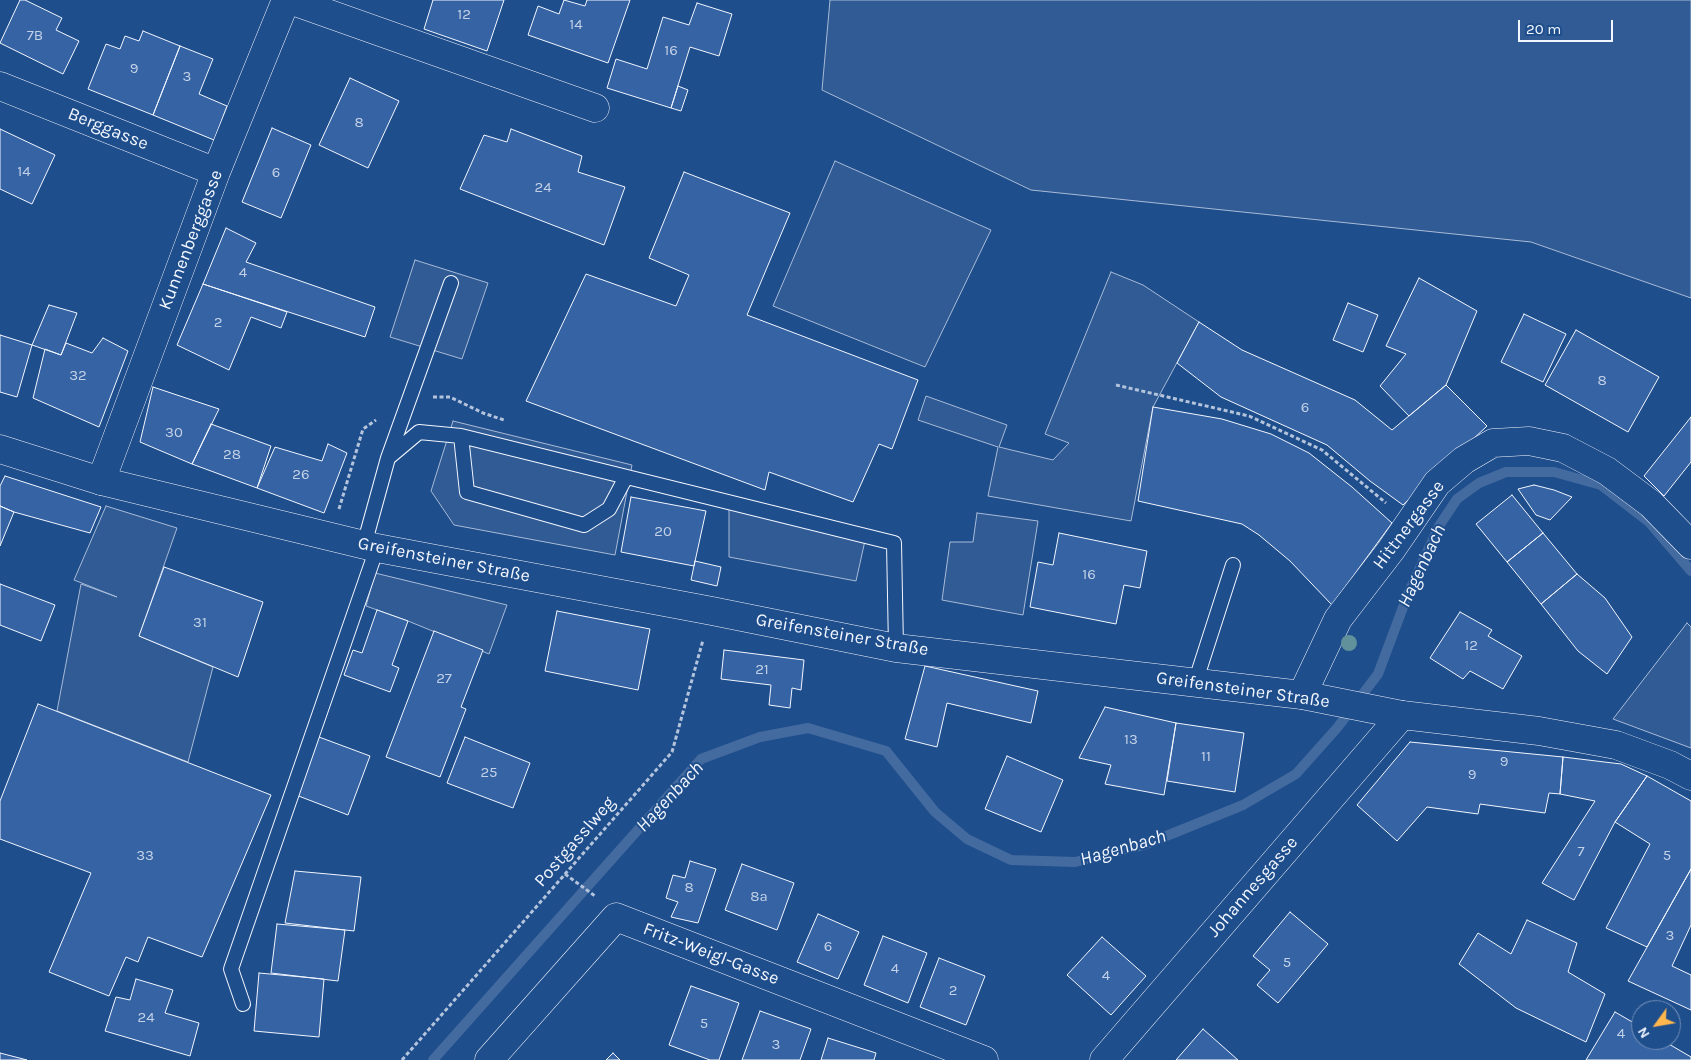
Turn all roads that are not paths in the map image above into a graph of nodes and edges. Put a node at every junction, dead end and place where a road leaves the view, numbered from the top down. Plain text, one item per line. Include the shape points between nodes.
1 (286, 0) edge
2 (290, 0) edge
3 (0, 86) edge
4 (595, 108) dead end
5 (216, 172) junction
6 (451, 283) dead end
7 (461, 436) junction
8 (0, 449) edge
9 (388, 458) junction
10 (626, 477) junction
11 (101, 481) junction
12 (1691, 545) edge
13 (370, 547) junction
14 (1233, 566) dead end
15 (896, 648) junction
16 (1195, 683) junction
17 (1302, 695) junction
18 (1402, 715) junction
19 (1691, 776) edge
20 (243, 1004) dead end
21 (490, 1060) edge
22 (984, 1060) edge
23 (1104, 1060) edge

1 - 5 street, Kunnenberggasse
2 - 4 street
3 - 5 street, Berggasse
5 - 11 street, Kunnenberggasse
6 - 9 lane
7 - 9 lane via 418,432
7 - 10 lane
7 - 10 lane via 467,492 584,525 609,509
8 - 11 street, Greifensteiner Straße
9 - 13 lane
10 - 15 lane via 894,543
11 - 13 street, Greifensteiner Straße
12 - 17 street, Hittnergasse via 1650,504 1607,471 1563,448 1529,441 1493,443 1464,460 1437,482 1338,619
13 - 15 street, Greifensteiner Straße
13 - 20 lane via 230,969
14 - 16 lane
15 - 16 street, Greifensteiner Straße
16 - 17 street, Greifensteiner Straße
17 - 18 street, Greifensteiner Straße
18 - 19 street, Greifensteiner Straße via 1539,731 1616,745
18 - 23 street, Johannesgasse
21 - 22 street, Fritz-Weigl-Gasse via 616,917

